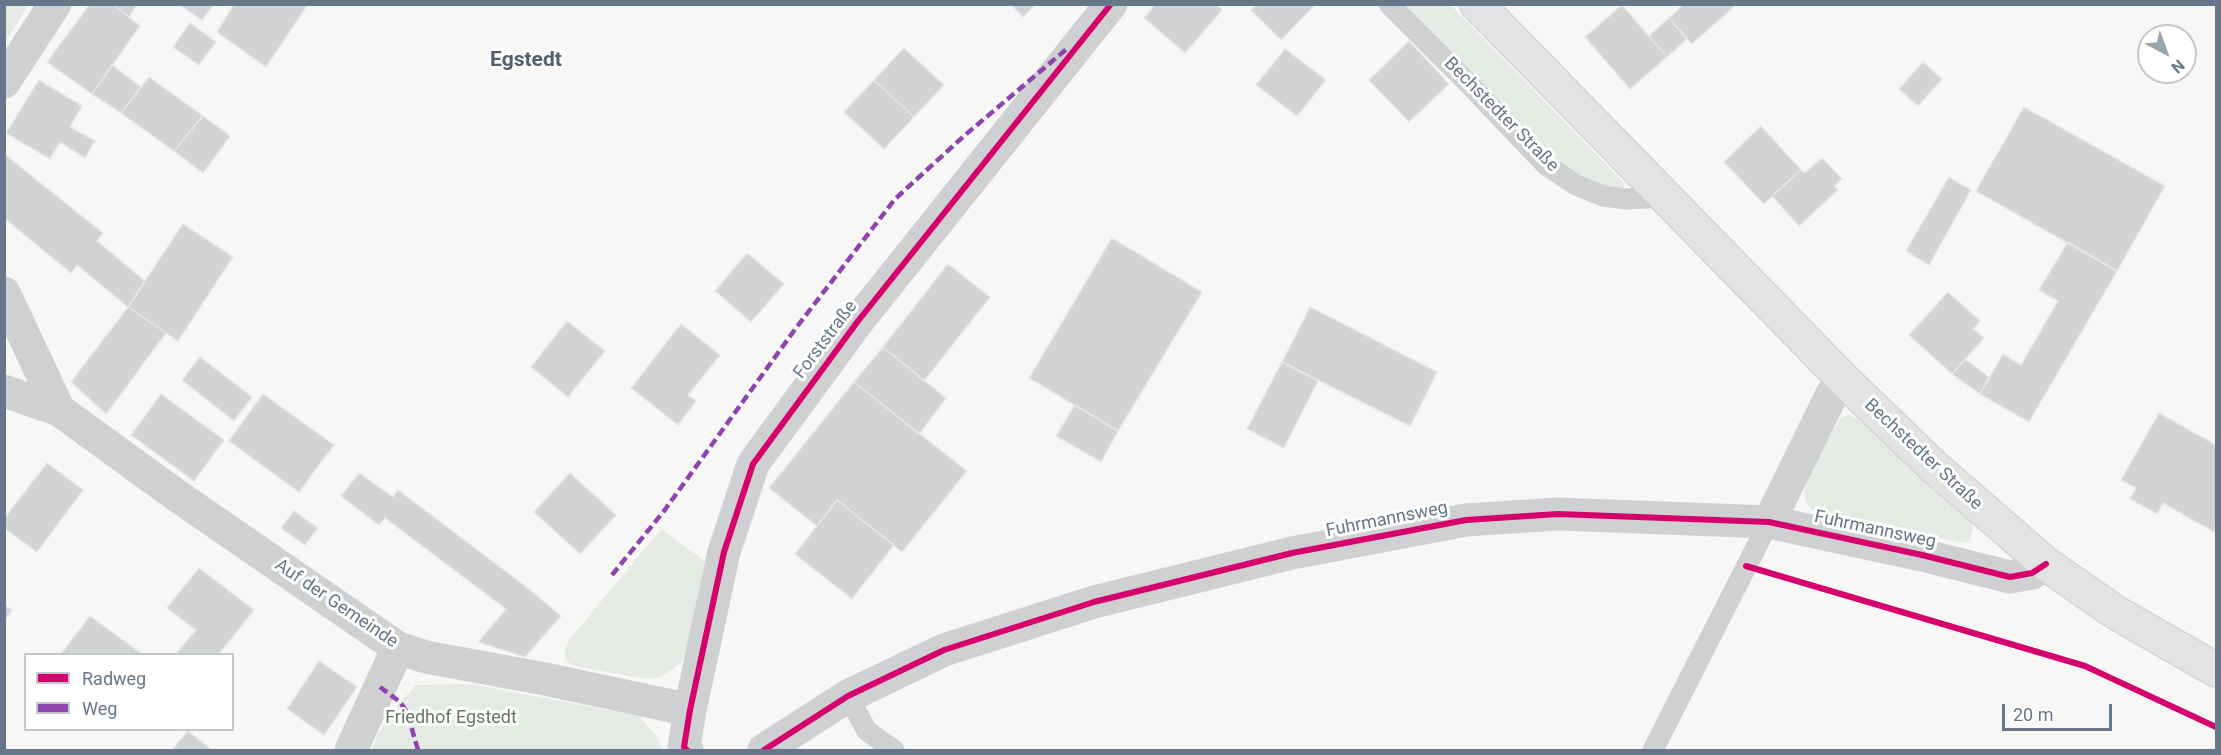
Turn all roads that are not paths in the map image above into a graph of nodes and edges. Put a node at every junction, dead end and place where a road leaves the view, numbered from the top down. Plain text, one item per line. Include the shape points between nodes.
1 (55, 4) edge
2 (1111, 4) edge
3 (1389, 4) edge
4 (1477, 4) edge
5 (4, 82) edge
6 (1665, 197) junction
7 (4, 293) edge
8 (1845, 381) junction
9 (4, 391) edge
10 (59, 410) junction
11 (1769, 522) junction
12 (2046, 564) junction
13 (398, 648) junction
14 (2217, 670) edge
15 (848, 696) junction
16 (690, 710) junction
17 (351, 750) edge
18 (687, 750) edge
19 (764, 750) edge
20 (894, 750) edge
21 (1653, 750) edge

1 - 5 street
2 - 16 street, Forststraße via 852,329 753,464 724,552
3 - 6 lane, Bechstedter Straße via 1546,165 1576,185 1603,196
4 - 6 main road, Bechstedter Straße
6 - 8 main road, Bechstedter Straße
7 - 10 street, Auf der Gemeinde
8 - 11 street via 1832,394
8 - 12 main road, Bechstedter Straße via 1932,465
9 - 10 street, Auf der Gemeinde
10 - 13 street, Auf der Gemeinde
11 - 12 street, Fuhrmannsweg via 2010,577 2032,573
11 - 15 street, Fuhrmannsweg via 1558,514 1466,520 1340,543 1094,602 944,650
11 - 21 lane
12 - 14 main road, Bechstedter Straße via 2115,612
13 - 16 street, Auf der Gemeinde
13 - 17 street
15 - 19 street, Fuhrmannsweg
15 - 20 lane via 867,731
16 - 18 street, Forststraße via 684,747

